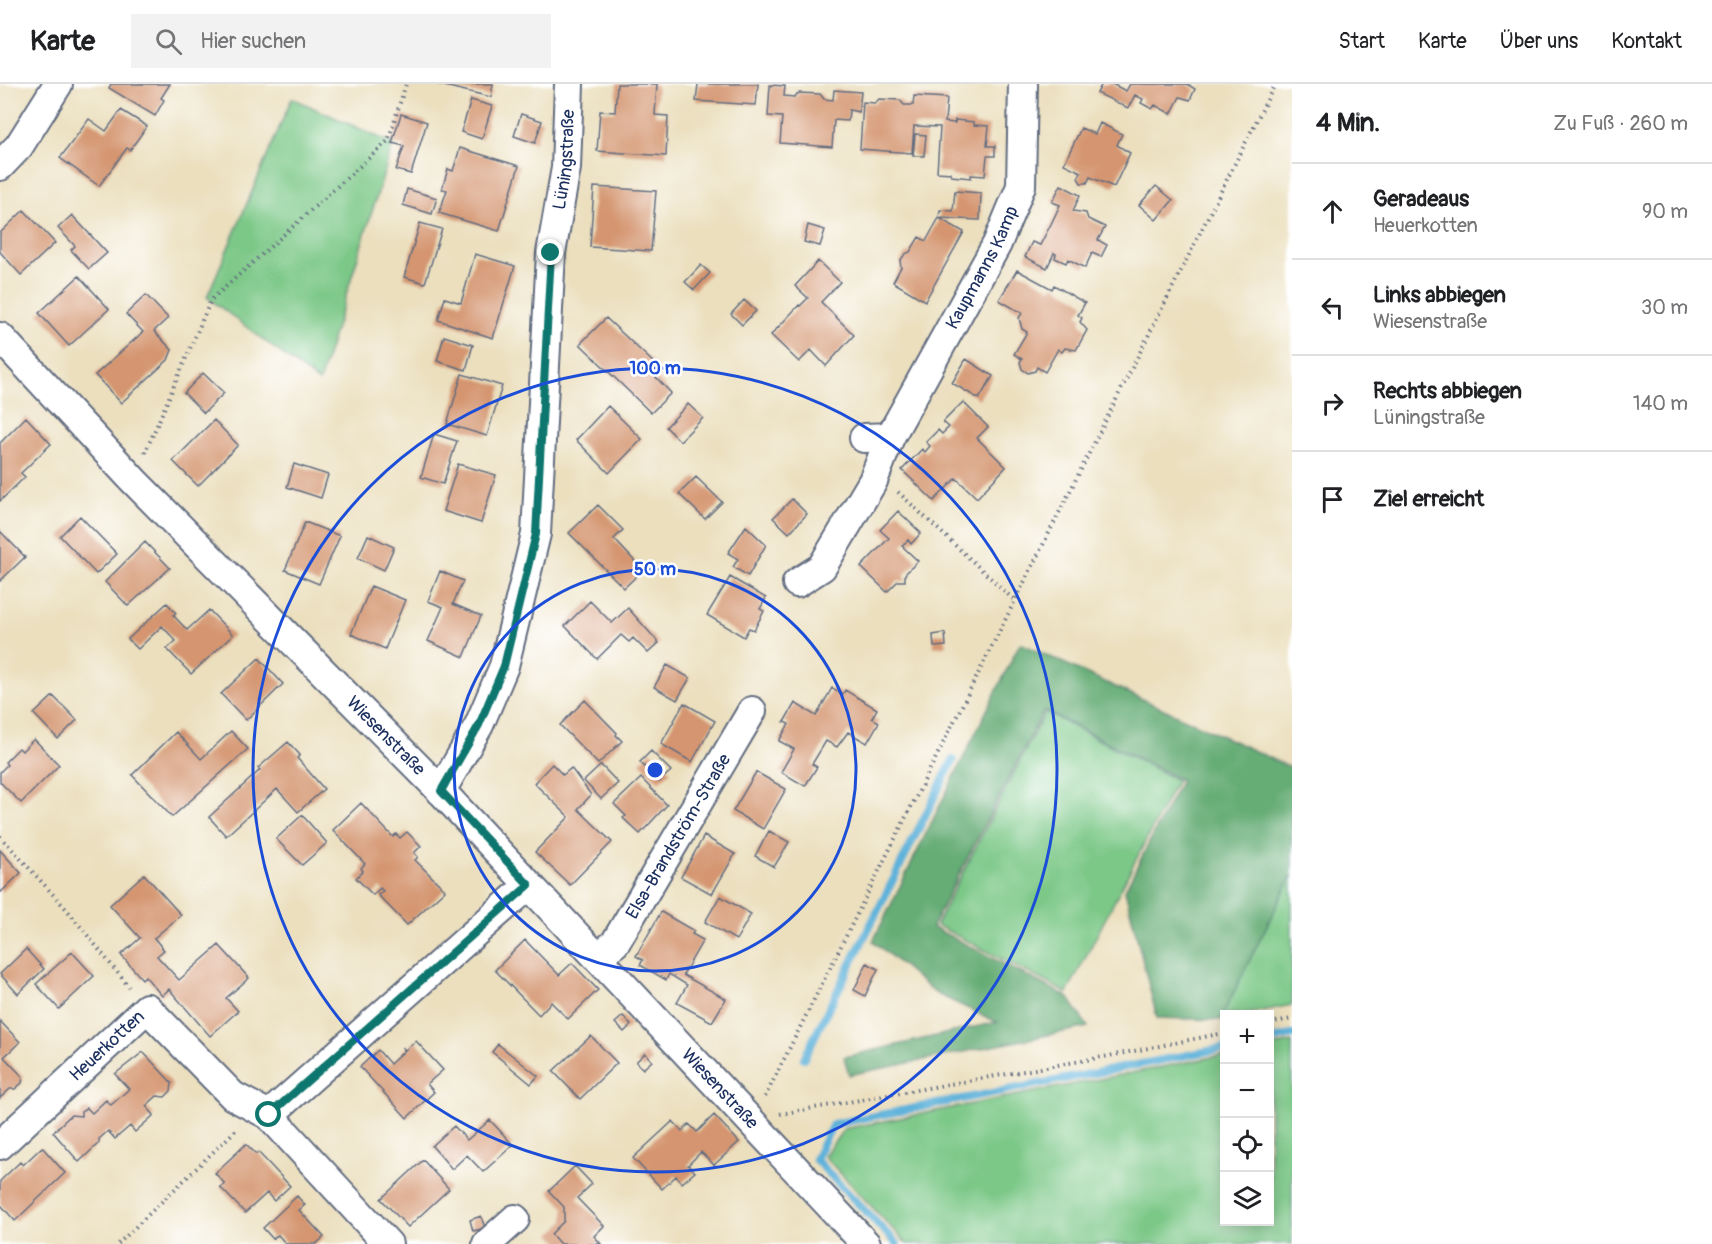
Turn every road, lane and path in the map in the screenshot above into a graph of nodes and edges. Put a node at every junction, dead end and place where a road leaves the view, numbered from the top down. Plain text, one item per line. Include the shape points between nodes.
1 (58, 84) edge
2 (406, 84) edge
3 (569, 84) edge
4 (1023, 84) edge
5 (1275, 84) edge
6 (0, 166) edge
7 (0, 337) edge
8 (877, 473) junction
9 (134, 481) junction
10 (797, 583) dead end
11 (1014, 600) junction
12 (752, 711) dead end
13 (441, 791) junction
14 (0, 837) edge
15 (529, 885) junction
16 (598, 957) junction
17 (147, 1008) junction
18 (1292, 1019) edge
19 (1274, 1022) edge
20 (1220, 1034) edge
21 (269, 1115) junction
22 (750, 1121) junction
23 (0, 1146) edge
24 (515, 1219) dead end
25 (118, 1244) edge
26 (388, 1244) edge
27 (487, 1244) edge
28 (866, 1244) edge

1 - 6 street via 19,146
2 - 9 path via 388,141 211,300
3 - 13 street, Lüningstraße via 566,168 551,253 536,534 504,666 479,725
4 - 8 street, Kaupmanns Kamp via 1021,186 997,244 877,437
5 - 11 path
7 - 9 street, Wiesenstraße
8 - 10 street, Kaupmanns Kamp via 822,567
8 - 11 path
9 - 13 street, Wiesenstraße
11 - 22 path
12 - 16 street, Elsa-Brandström-Straße via 615,943
13 - 15 street, Wiesenstraße
14 - 17 path via 68,911
15 - 16 street, Wiesenstraße
15 - 21 street
16 - 22 street, Wiesenstraße
17 - 21 street, Heuerkotten via 233,1095
17 - 23 street, Heuerkotten
18 - 19 path
20 - 22 path
21 - 25 path via 239,1126
21 - 26 street, Heuerkotten
22 - 28 street, Wiesenstraße
24 - 27 street

